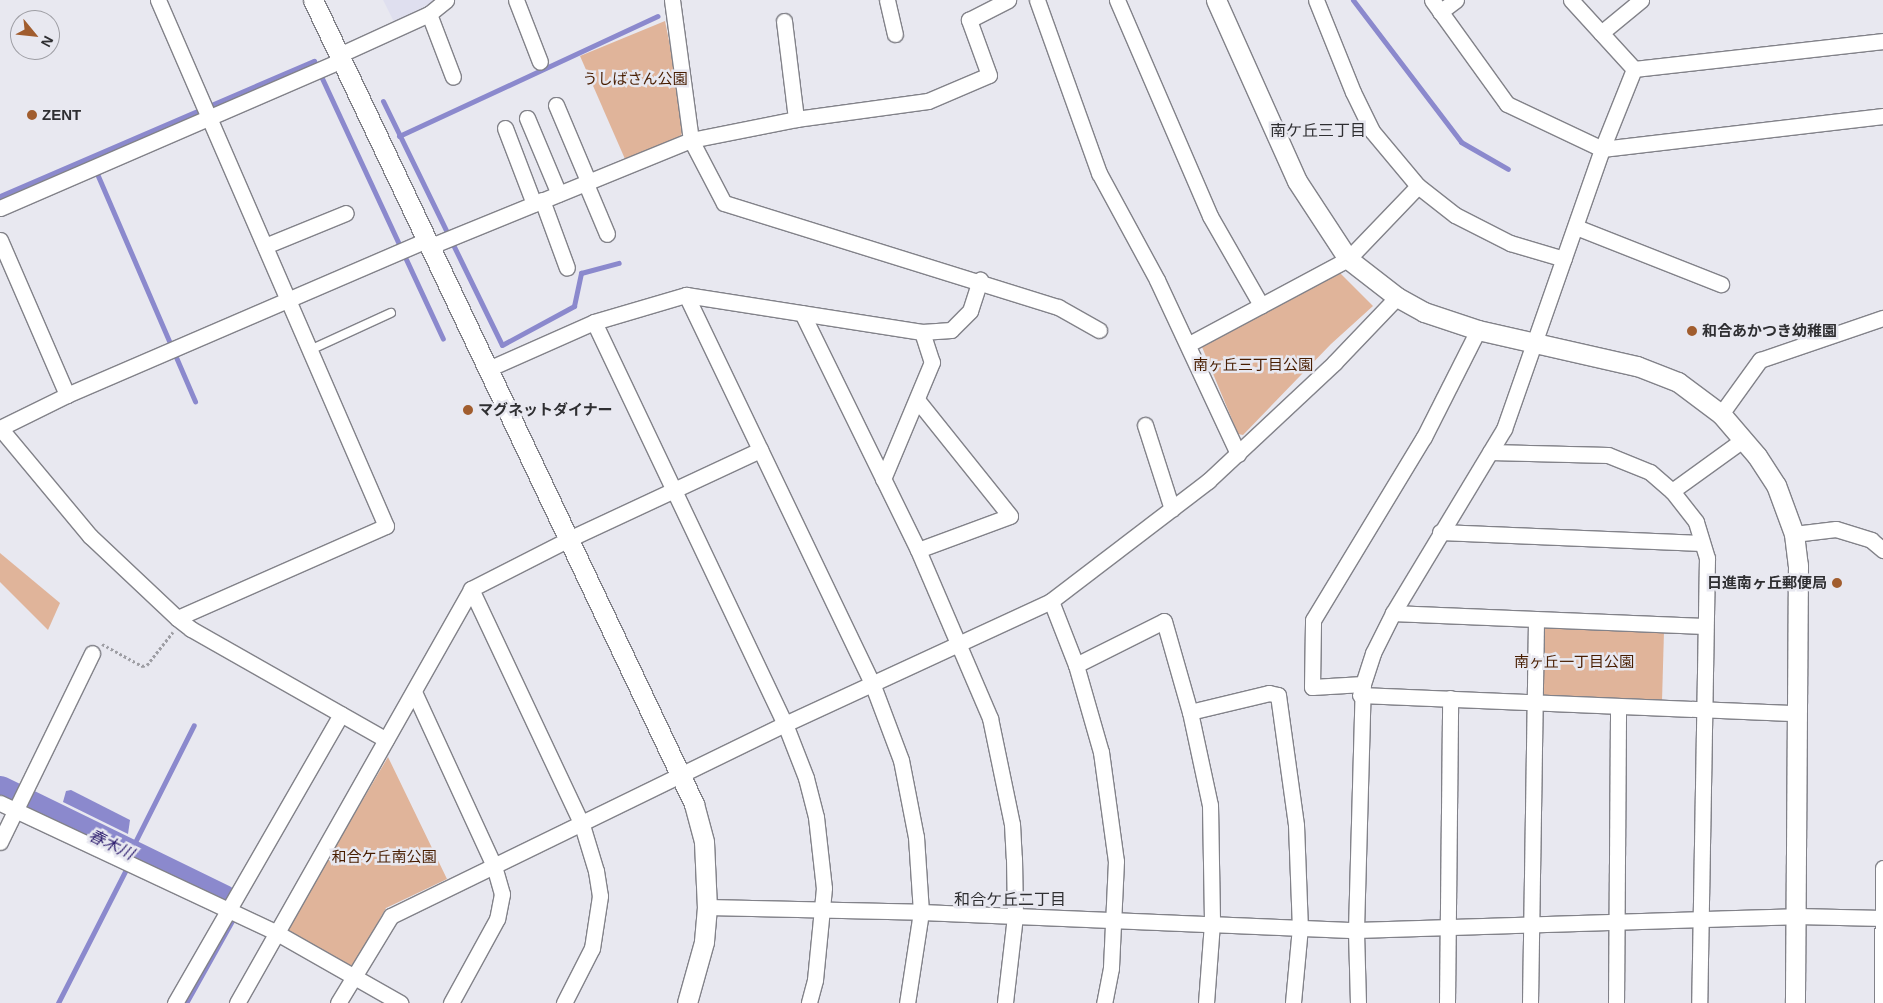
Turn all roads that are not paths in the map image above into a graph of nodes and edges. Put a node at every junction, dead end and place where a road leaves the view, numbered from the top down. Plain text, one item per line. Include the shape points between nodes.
1 (158, 0) edge
2 (313, 0) edge
3 (446, 0) edge
4 (516, 0) edge
5 (672, 0) edge
6 (887, 0) edge
7 (1008, 0) edge
8 (1037, 0) edge
9 (1117, 0) edge
10 (1216, 0) edge
11 (1316, 0) edge
12 (1456, 0) edge
13 (1571, 0) edge
14 (1641, 0) edge
15 (1436, 6) edge
16 (428, 14) junction
17 (784, 21) dead end
18 (1602, 33) junction
19 (895, 34) dead end
20 (1883, 41) edge
21 (340, 57) junction
22 (540, 62) dead end
23 (1634, 70) junction
24 (453, 77) dead end
25 (556, 105) dead end
26 (1883, 116) edge
27 (208, 117) junction
28 (527, 118) dead end
29 (796, 119) junction
30 (505, 128) dead end
31 (691, 140) junction
32 (1602, 149) junction
33 (587, 184) junction
34 (1418, 186) junction
35 (560, 194) junction
36 (538, 202) junction
37 (0, 208) edge
38 (346, 213) dead end
39 (1576, 227) junction
40 (607, 234) dead end
41 (0, 240) edge
42 (429, 243) junction
43 (265, 246) junction
44 (1348, 258) junction
45 (1564, 259) junction
46 (568, 268) dead end
47 (980, 280) junction
48 (1721, 284) dead end
49 (686, 294) junction
50 (1397, 297) junction
51 (288, 298) junction
52 (1262, 305) junction
53 (802, 313) junction
54 (391, 314) dead end
55 (1883, 318) edge
56 (594, 322) junction
57 (1100, 330) dead end
58 (1478, 330) junction
59 (922, 332) junction
60 (1189, 344) junction
61 (1536, 344) junction
62 (310, 350) junction
63 (488, 369) junction
64 (67, 395) junction
65 (918, 401) junction
66 (1721, 414) junction
67 (1145, 425) dead end
68 (0, 428) edge
69 (1744, 439) junction
70 (760, 450) junction
71 (1490, 452) junction
72 (1238, 454) junction
73 (883, 478) junction
74 (673, 491) junction
75 (1672, 491) junction
76 (1172, 509) junction
77 (1440, 532) junction
78 (1794, 534) junction
79 (569, 539) junction
80 (1702, 543) junction
81 (918, 550) junction
82 (1883, 550) edge
83 (471, 589) junction
84 (1051, 601) junction
85 (1393, 613) junction
86 (1536, 619) junction
87 (179, 620) junction
88 (1703, 626) junction
89 (958, 644) junction
90 (92, 653) road end
91 (1076, 665) junction
92 (872, 683) junction
93 (1361, 690) junction
94 (414, 692) junction
95 (1450, 698) junction
96 (1535, 700) junction
97 (1618, 707) junction
98 (1704, 710) junction
99 (1190, 712) junction
100 (1797, 713) junction
101 (341, 714) junction
102 (785, 724) junction
103 (386, 740) junction
104 (683, 776) junction
105 (0, 803) edge
106 (15, 810) junction
107 (582, 825) junction
108 (0, 842) edge
109 (494, 866) junction
110 (1883, 868) edge
111 (708, 907) junction
112 (228, 909) junction
113 (822, 911) junction
114 (921, 912) junction
115 (1014, 916) junction
116 (1796, 916) junction
117 (1883, 918) edge
118 (1699, 919) junction
119 (1113, 920) junction
120 (1617, 922) junction
121 (1212, 923) junction
122 (1531, 924) junction
123 (1300, 926) junction
124 (1449, 928) junction
125 (1356, 930) junction
126 (277, 933) junction
127 (354, 976) junction
128 (175, 1003) edge
129 (237, 1003) edge
130 (338, 1003) edge
131 (400, 1003) edge
132 (450, 1003) edge
133 (564, 1003) edge
134 (686, 1003) edge
135 (809, 1003) edge
136 (907, 1003) edge
137 (1005, 1003) edge
138 (1104, 1003) edge
139 (1206, 1003) edge
140 (1293, 1003) edge
141 (1358, 1003) edge
142 (1447, 1003) edge
143 (1530, 1003) edge
144 (1616, 1003) edge
145 (1699, 1003) edge
146 (1795, 1003) edge
147 (1882, 1003) edge

1 - 27 street
2 - 21 street
3 - 16 street
4 - 22 street
5 - 31 street
6 - 19 street
7 - 29 street via 969,20 989,75 928,101
8 - 60 street via 1099,173
9 - 52 street via 1210,216
10 - 44 street via 1298,181
11 - 34 street via 1372,131
12 - 15 street
13 - 18 street
14 - 18 street
15 - 32 street via 1507,104
16 - 21 street
16 - 24 street
17 - 29 street
18 - 23 street
20 - 23 street
21 - 27 street
21 - 42 street
23 - 32 street
25 - 33 street
26 - 32 street
27 - 37 street
27 - 43 street
28 - 35 street
29 - 31 street
30 - 36 street
31 - 33 street
31 - 47 street via 721,198 730,207
32 - 39 street
33 - 35 street
33 - 40 street
34 - 44 street
34 - 45 street via 1455,215 1510,243
35 - 36 street
36 - 42 street
36 - 46 street
38 - 43 street
39 - 45 street
39 - 48 street
41 - 64 street
42 - 51 street
42 - 63 street
43 - 51 street
44 - 50 street
44 - 52 street
45 - 61 street
47 - 57 street via 1058,306
47 - 59 street via 970,312 950,330
49 - 53 street
49 - 56 street
49 - 70 street
50 - 58 street via 1424,312
50 - 72 street via 1334,363
51 - 62 street
51 - 64 street
52 - 60 street
53 - 59 street
53 - 73 street
54 - 62 lane
55 - 66 street via 1760,360
56 - 63 street
56 - 74 street
58 - 61 street
58 - 93 street via 1424,437 1313,620 1312,687
59 - 65 street via 932,362
60 - 72 street
61 - 66 street via 1637,366 1678,382
61 - 71 street via 1504,429
62 - 87 street via 386,526
63 - 79 street
64 - 68 street
65 - 73 street
65 - 81 street via 1010,516
66 - 69 street
67 - 76 street
68 - 87 street via 90,536
69 - 75 street
69 - 78 street via 1776,485
70 - 74 street
70 - 92 street
71 - 75 street via 1608,456 1650,472
71 - 77 street
72 - 76 street
73 - 81 street
74 - 79 street
74 - 102 street
75 - 80 street via 1696,522
76 - 84 street
77 - 80 street
77 - 85 street
78 - 82 street via 1836,529 1871,540
78 - 100 street via 1798,565
79 - 83 street
79 - 104 street
80 - 88 street via 1707,558
81 - 89 street
83 - 94 street
83 - 107 street
84 - 89 street
84 - 91 street
85 - 86 street
85 - 93 street via 1373,653
86 - 88 street
86 - 96 street
87 - 101 street
88 - 98 street
89 - 92 street
89 - 115 street via 990,718 1012,824
90 - 106 street
91 - 99 street via 1164,621
91 - 119 street via 1101,752 1116,861
92 - 102 street
92 - 114 street via 900,760 910,799
93 - 95 street
93 - 125 street
94 - 103 street
94 - 109 street
95 - 96 street
95 - 124 street
96 - 97 street
96 - 122 street
97 - 98 street
97 - 120 street
98 - 100 street
98 - 118 street
99 - 121 street via 1210,805
99 - 123 street via 1268,693 1278,695 1296,825
100 - 116 street
101 - 103 street
101 - 112 street
102 - 104 street
102 - 113 street via 806,778 816,817 824,888
103 - 126 street
104 - 107 street
104 - 111 street via 704,842
105 - 106 street
106 - 108 street
106 - 112 street
107 - 109 street
107 - 133 street via 596,871 598,913 592,948
109 - 127 street via 391,916
109 - 132 street via 502,894 497,919
110 - 117 street
111 - 113 street
111 - 134 street via 704,942
112 - 126 street
112 - 128 street
113 - 114 street
113 - 135 street via 815,980
114 - 115 street
114 - 136 street
115 - 119 street
115 - 137 street
116 - 117 street
116 - 118 street
116 - 146 street
117 - 147 street
118 - 120 street
118 - 145 street
119 - 121 street
119 - 138 street via 1111,968
120 - 122 street
120 - 144 street
121 - 123 street
121 - 139 street
122 - 124 street
122 - 143 street
123 - 125 street
123 - 140 street
124 - 125 street
124 - 142 street
125 - 141 street
126 - 127 street
126 - 129 street
127 - 130 street
127 - 131 street

